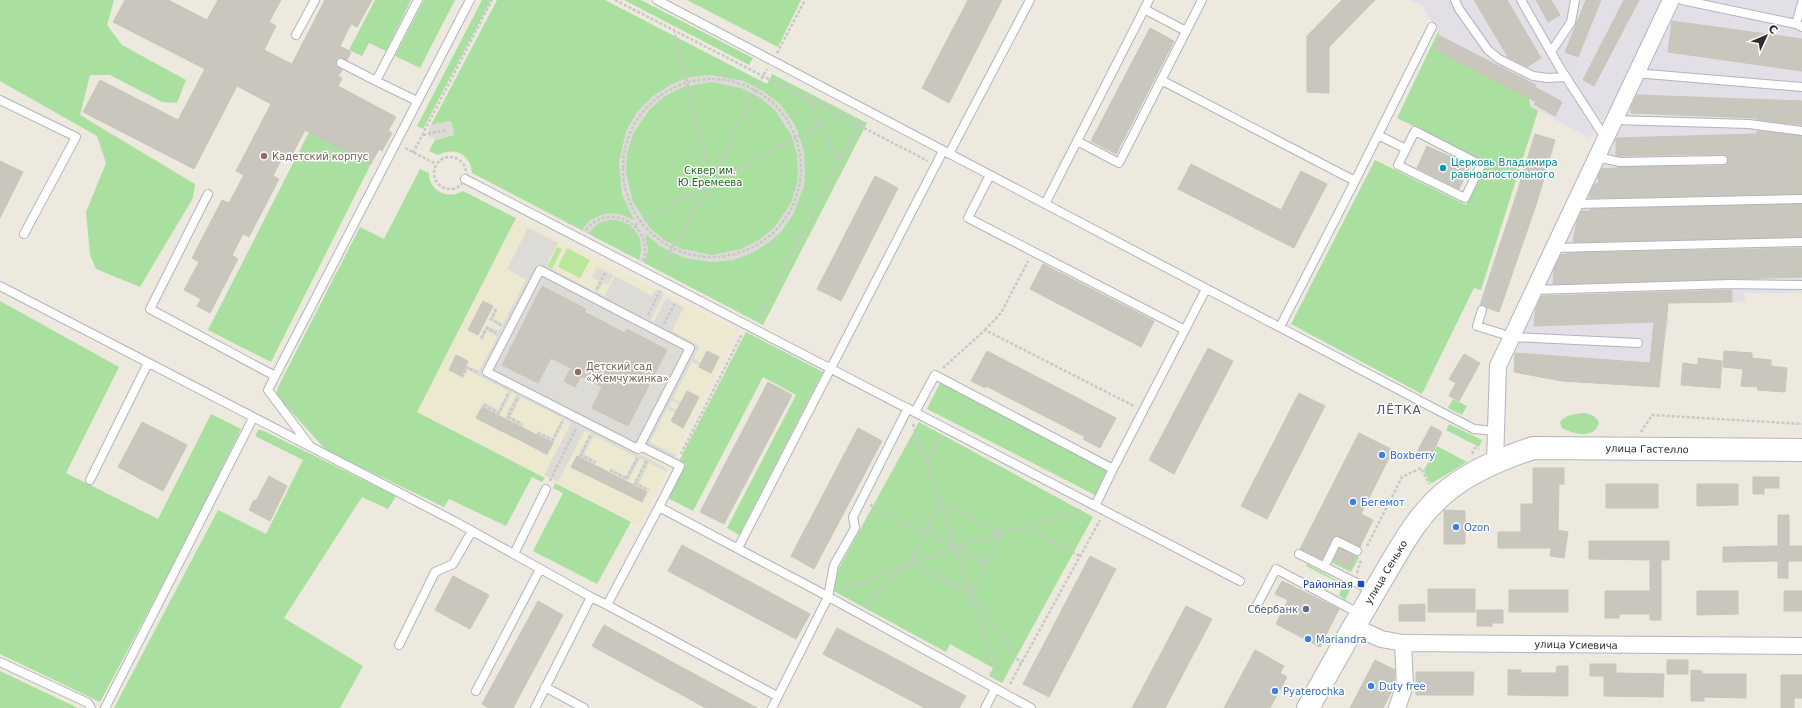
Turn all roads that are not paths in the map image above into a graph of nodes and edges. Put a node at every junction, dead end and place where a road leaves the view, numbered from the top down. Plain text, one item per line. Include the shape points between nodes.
1 (315, 0) edge
2 (418, 0) edge
3 (470, 0) edge
4 (658, 0) edge
5 (1030, 0) edge
6 (1149, 0) edge
7 (1202, 0) edge
8 (1455, 0) edge
9 (1521, 0) edge
10 (1575, 0) edge
11 (1671, 0) edge
12 (1682, 0) edge
13 (1802, 3) edge
14 (1144, 9) junction
15 (1799, 25) edge
16 (1432, 27) dead end
17 (1186, 31) junction
18 (296, 35) dead end
19 (1551, 52) junction
20 (341, 64) dead end
21 (1635, 73) junction
22 (1566, 77) junction
23 (1161, 80) junction
24 (376, 81) junction
25 (1802, 87) edge
26 (0, 100) edge
27 (417, 101) junction
28 (1614, 120) junction
29 (1802, 130) edge
30 (1378, 135) junction
31 (1606, 139) junction
32 (1077, 142) junction
33 (1406, 149) junction
34 (946, 152) junction
35 (1597, 157) junction
36 (1722, 160) dead end
37 (990, 175) junction
38 (465, 179) road end
39 (1355, 181) junction
40 (208, 194) dead end
41 (1802, 199) edge
42 (1045, 204) junction
43 (1575, 204) junction
44 (24, 234) dead end
45 (1802, 242) edge
46 (1554, 248) junction
47 (1802, 285) edge
48 (0, 286) edge
49 (1206, 289) junction
50 (1534, 290) junction
51 (1482, 310) dead end
52 (1280, 326) junction
53 (1185, 330) junction
54 (1512, 337) junction
55 (1638, 343) dead end
56 (148, 363) junction
57 (831, 368) junction
58 (275, 376) junction
59 (912, 410) junction
60 (253, 418) junction
61 (1495, 431) junction
62 (640, 446) junction
63 (312, 448) junction
64 (1802, 450) edge
65 (1495, 463) junction
66 (1113, 469) junction
67 (90, 480) dead end
68 (546, 488) road end
69 (1095, 506) junction
70 (659, 507) junction
71 (472, 531) junction
72 (738, 548) junction
73 (1357, 551) dead end
74 (514, 554) junction
75 (1299, 554) dead end
76 (1324, 567) junction
77 (540, 569) junction
78 (1240, 581) dead end
79 (1374, 592) junction
80 (591, 597) junction
81 (828, 597) junction
82 (607, 605) junction
83 (1255, 609) dead end
84 (1357, 620) junction
85 (1403, 643) junction
86 (399, 645) dead end
87 (1802, 646) edge
88 (0, 662) edge
89 (545, 687) junction
90 (995, 689) junction
91 (476, 691) dead end
92 (777, 696) junction
93 (91, 708) edge
94 (105, 708) edge
95 (534, 708) edge
96 (584, 708) edge
97 (772, 708) edge
98 (985, 708) edge
99 (1031, 708) edge
100 (1308, 708) edge
101 (1397, 708) edge

1 - 18 lane
2 - 24 lane
3 - 27 lane
4 - 34 lane
5 - 34 lane
6 - 14 lane
7 - 17 lane
8 - 22 lane via 1488,50 1499,59 1533,76
9 - 19 lane
10 - 19 lane via 1571,22
11 - 21 street
12 - 15 lane
13 - 15 lane
14 - 17 lane
14 - 32 lane
16 - 30 lane
17 - 23 lane
19 - 22 lane
20 - 24 lane
21 - 25 lane
21 - 28 street
22 - 31 lane
23 - 32 lane via 1119,163
23 - 39 lane
24 - 27 lane
26 - 44 lane via 76,136
27 - 58 lane
28 - 29 lane via 1749,124
28 - 31 street
30 - 33 lane
30 - 39 lane
31 - 35 street
32 - 42 lane
33 - 33 lane via 1415,131 1481,165 1465,198 1398,165
34 - 37 lane
34 - 57 lane via 936,165
35 - 36 lane via 1620,162
35 - 43 street
37 - 42 lane
37 - 53 lane via 968,218
38 - 57 lane
39 - 52 lane
40 - 58 lane via 150,309
41 - 43 lane
42 - 49 lane
43 - 46 street
45 - 46 lane
46 - 50 street
47 - 50 lane via 1730,284
48 - 56 lane
49 - 52 lane
49 - 53 lane
50 - 54 street
51 - 54 lane via 1477,326
52 - 61 lane via 1474,429
53 - 66 lane
54 - 55 lane
54 - 61 street via 1498,366
56 - 60 lane
56 - 67 lane
57 - 59 lane
57 - 72 lane
58 - 63 lane via 268,390
59 - 66 lane via 935,375
59 - 69 lane
59 - 81 lane via 853,517 855,528 834,565
60 - 63 lane
60 - 94 lane
61 - 65 street
62 - 62 lane via 638,449 487,372 540,270 690,348
62 - 70 lane via 680,466
63 - 71 lane
64 - 65 street, улица Гастелло via 1532,448
65 - 79 street, улица Сенько via 1449,489 1428,509 1401,544
66 - 69 lane
68 - 74 lane
69 - 78 lane
70 - 72 lane
70 - 82 lane
71 - 74 lane
71 - 86 lane via 453,564 435,572
72 - 81 lane
73 - 76 lane via 1337,541
74 - 77 lane
75 - 76 lane
76 - 79 lane
77 - 80 lane
77 - 91 lane
79 - 84 street, улица Сенько
80 - 82 lane
80 - 89 lane
81 - 90 lane
81 - 92 lane
82 - 92 lane
83 - 84 lane via 1276,569
84 - 85 street, улица Усиевича via 1381,639
84 - 100 street, улица Сенько
85 - 87 street, улица Усиевича
85 - 101 street via 1405,685
88 - 93 lane via 88,703
89 - 95 lane
89 - 96 lane
90 - 98 lane
90 - 99 lane
92 - 97 lane

